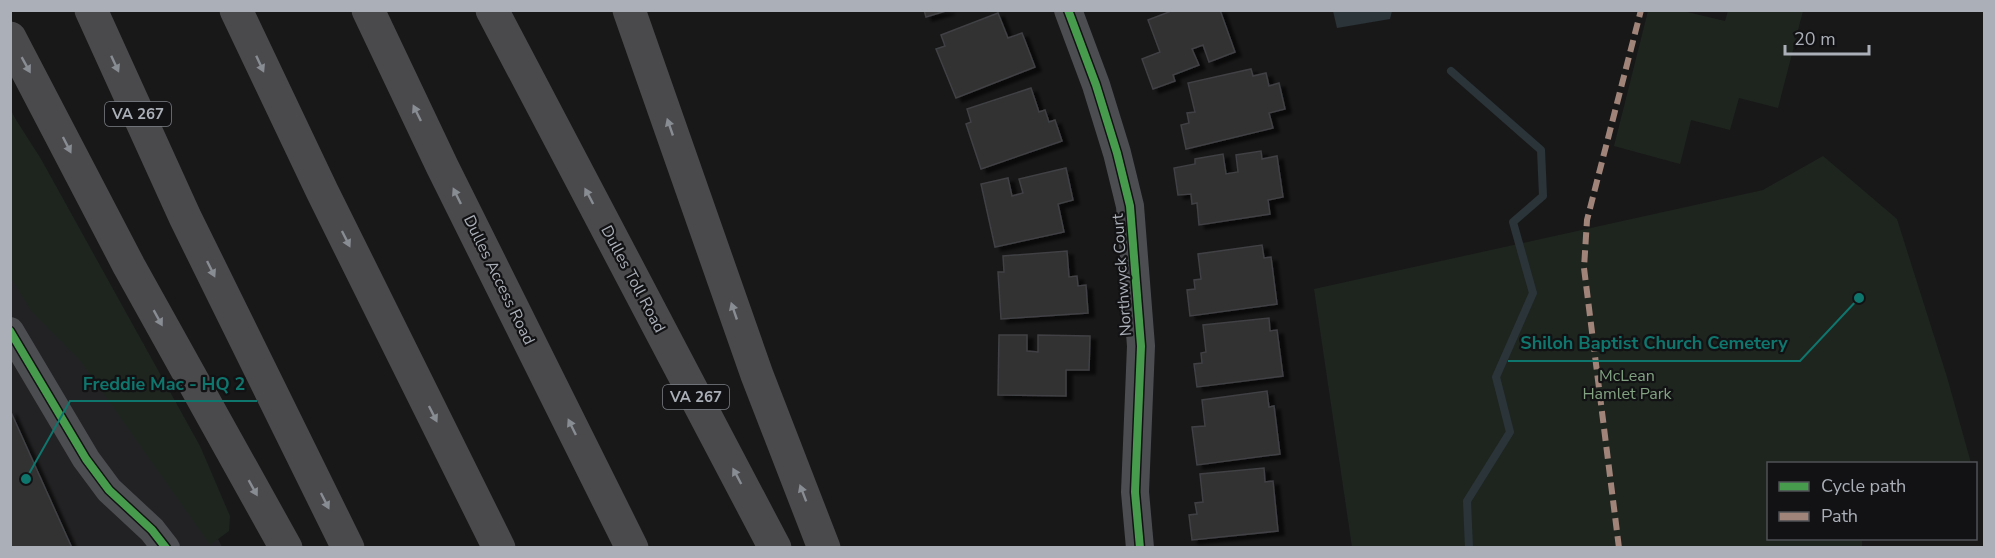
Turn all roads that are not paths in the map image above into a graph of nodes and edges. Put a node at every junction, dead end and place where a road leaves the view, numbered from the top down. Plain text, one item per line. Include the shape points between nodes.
1 (91, 10) edge
2 (236, 10) edge
3 (368, 10) edge
4 (492, 10) edge
5 (629, 10) edge
6 (1068, 10) edge
7 (10, 38) edge
8 (10, 332) edge
9 (598, 479) junction
10 (166, 548) edge
11 (286, 548) edge
12 (348, 548) edge
13 (500, 548) edge
14 (632, 548) edge
15 (640, 548) edge
16 (775, 548) edge
17 (824, 548) edge
18 (1140, 548) edge

1 -> 12 highway, VA 267 via 190,227
2 -> 13 highway
9 -> 3 highway, Dulles Access Road
16 -> 4 highway, Dulles Toll Road / VA 267
17 -> 5 highway via 757,375
6 - 18 street, Northwyck Court via 1096,85 1130,206 1141,346 1135,492
7 -> 11 highway via 129,266
8 - 10 street via 86,459 109,490
9 - 14 highway, Dulles Access Road
9 - 15 highway

